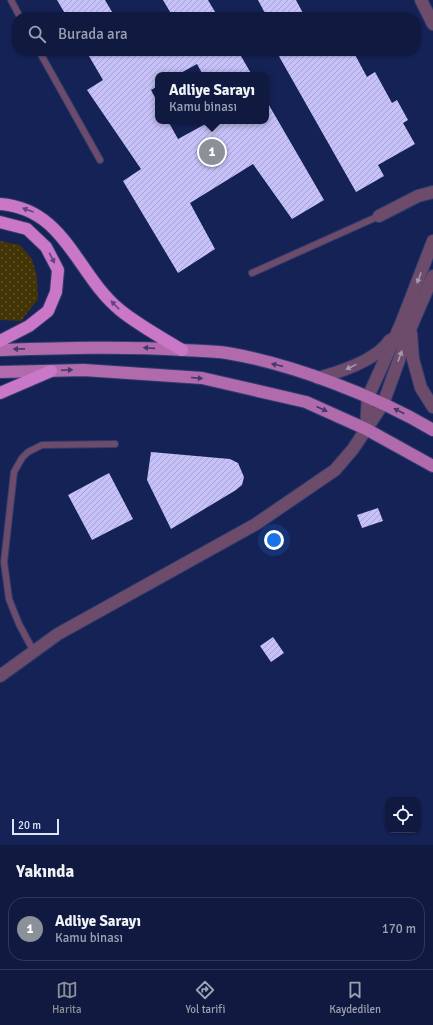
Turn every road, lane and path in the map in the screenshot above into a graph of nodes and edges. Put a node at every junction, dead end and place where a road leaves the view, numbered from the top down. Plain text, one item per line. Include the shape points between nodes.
1 (11, 0) edge
2 (422, 0) edge
3 (17, 12) edge
4 (433, 24) edge
5 (42, 56) edge
6 (100, 160) dead end
7 (433, 192) edge
8 (0, 204) edge
9 (379, 216) joint
10 (0, 222) edge
11 (433, 242) edge
12 (252, 273) dead end
13 (433, 276) edge
14 (406, 325) junction
15 (0, 341) edge
16 (0, 350) edge
17 (182, 350) junction
18 (51, 371) junction
19 (0, 372) edge
20 (318, 378) junction
21 (0, 392) edge
22 (368, 397) junction
23 (383, 404) junction
24 (433, 407) edge
25 (366, 429) junction
26 (433, 430) edge
27 (115, 444) dead end
28 (433, 466) edge
29 (34, 652) junction
30 (0, 676) edge

1 - 3 lane
2 - 4 street
5 - 6 lane
7 - 9 street via 418,196
17 -> 8 highway via 120,310 100,289 52,226 35,213 14,205
9 - 12 lane
10 -> 15 highway via 27,229 46,246 58,270 56,292 48,311 29,326
11 -> 14 street
13 - 14 street
14 -> 20 street via 385,348 340,372
14 - 22 street
23 -> 14 street
14 - 24 street via 421,388
17 -> 16 main road via 137,347
20 -> 17 main road via 289,368 226,353
18 - 19 main road
18 - 21 highway
18 -> 25 main road via 84,370 202,378 306,402
20 - 22 main road
22 - 23 main road
22 - 25 street
23 - 25 street
26 -> 23 main road
25 - 28 main road
25 - 29 street via 335,470 256,524 58,634
27 - 29 lane via 42,445 28,452 14,472 4,562 9,599
29 - 30 street

